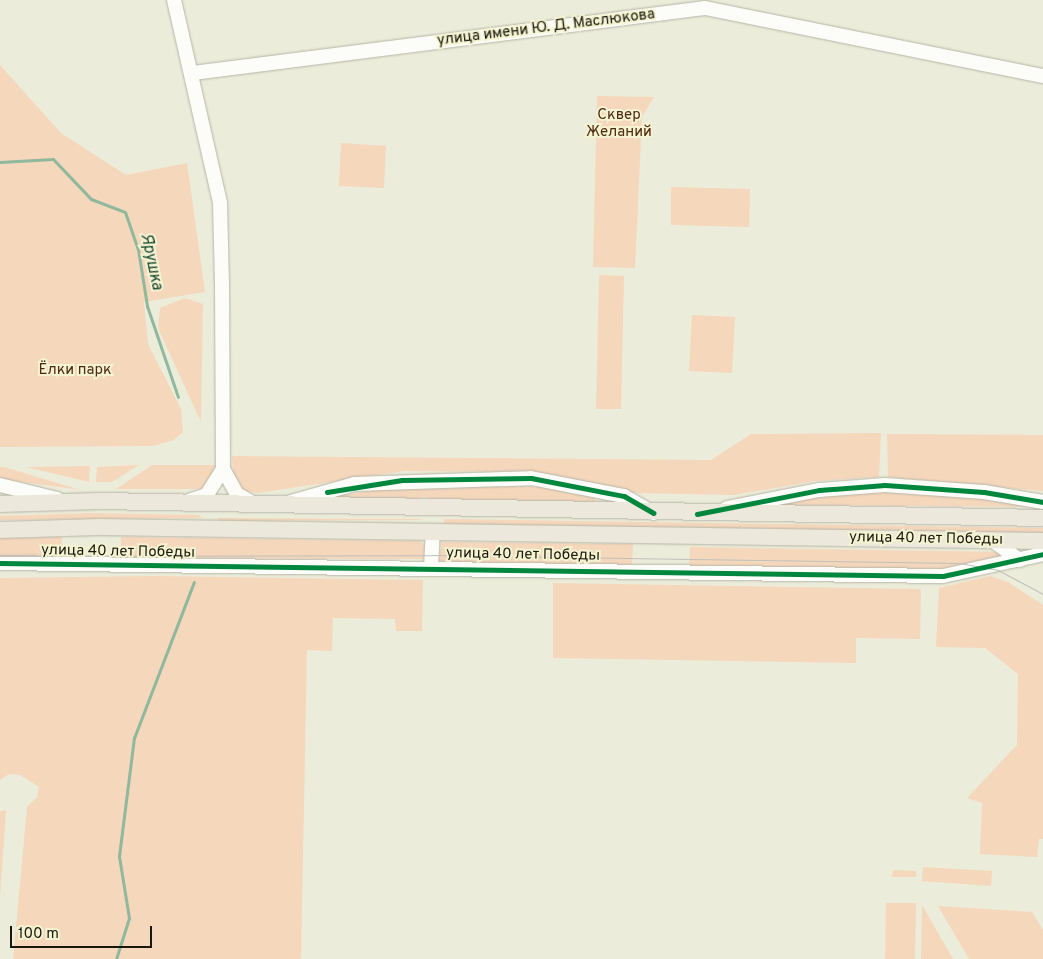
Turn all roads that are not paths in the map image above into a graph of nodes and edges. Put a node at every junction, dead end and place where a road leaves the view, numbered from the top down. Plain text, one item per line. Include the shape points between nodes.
1 (174, 0) edge
2 (705, 4) edge
3 (193, 73) junction
4 (1043, 76) edge
5 (223, 469) junction
6 (0, 485) edge
7 (67, 502) junction
8 (1043, 502) edge
9 (185, 503) junction
10 (212, 503) junction
11 (0, 504) edge
12 (256, 504) junction
13 (279, 505) junction
14 (433, 508) junction
15 (654, 513) junction
16 (697, 514) junction
17 (1043, 518) edge
18 (211, 529) junction
19 (0, 530) edge
20 (433, 531) junction
21 (992, 540) junction
22 (1043, 541) edge
23 (1043, 554) edge
24 (1020, 560) junction
25 (0, 563) edge
26 (431, 566) junction

1 - 3 street
2 - 3 street, улица имени Ю. Д. Маслюкова
2 - 4 street, улица имени Ю. Д. Маслюкова
3 - 5 street via 220,203
5 - 9 street via 206,495
5 - 12 street via 237,494
6 - 7 street, улица 40 лет Победы
7 - 9 main road, улица 40 лет Победы
7 - 11 main road, улица 40 лет Победы
8 - 16 street, улица 40 лет Победы via 984,492 885,485 819,490
9 - 10 main road, улица 40 лет Победы
10 - 12 main road, улица 40 лет Победы
10 - 18 main road
12 - 13 main road, улица 40 лет Победы
13 - 14 main road, улица 40 лет Победы
13 - 15 street, улица 40 лет Победы via 354,484 531,478 624,496
14 - 15 main road, улица 40 лет Победы
14 - 20 main road
15 - 16 main road, улица 40 лет Победы
16 - 17 main road, улица 40 лет Победы
18 - 19 main road, улица 40 лет Победы
18 - 20 main road, улица 40 лет Победы
20 - 21 main road, улица 40 лет Победы
20 - 26 street
21 - 22 main road, улица 40 лет Победы
21 - 24 street
23 - 24 street, улица 40 лет Победы
24 - 26 street, улица 40 лет Победы via 943,576
25 - 26 street, улица 40 лет Победы

